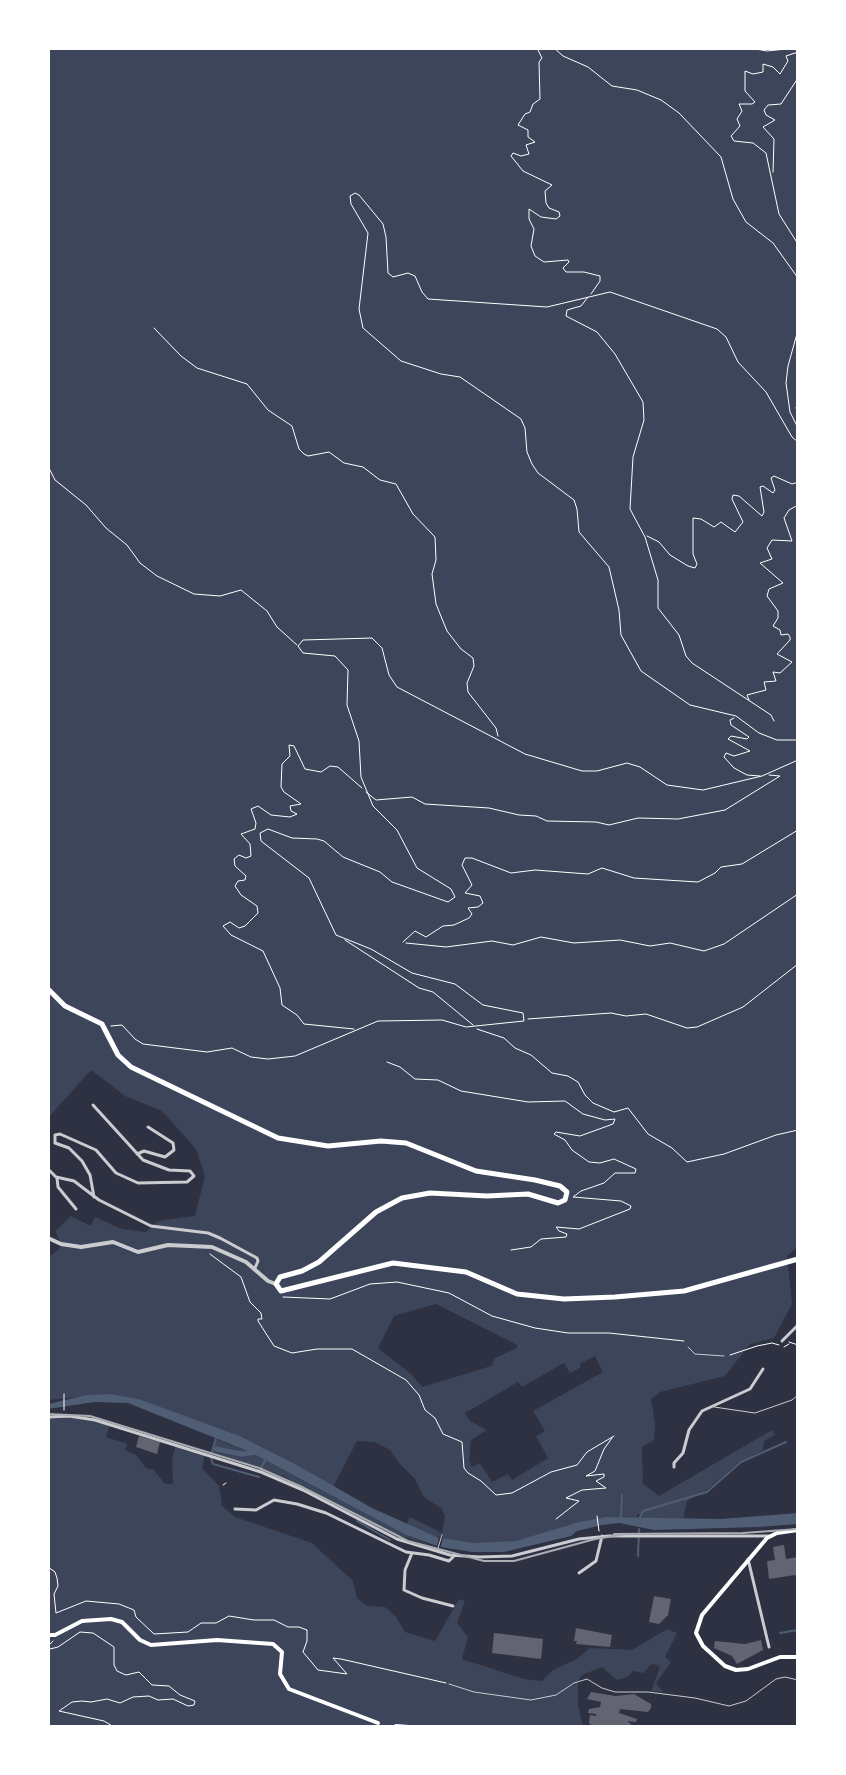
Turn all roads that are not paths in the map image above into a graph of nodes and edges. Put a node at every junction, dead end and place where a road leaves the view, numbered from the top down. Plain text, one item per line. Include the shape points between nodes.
1 (48, 989) edge
2 (93, 1105) dead end
3 (148, 1127) dead end
4 (137, 1154) junction
5 (48, 1169) edge
6 (57, 1178) junction
7 (94, 1197) junction
8 (76, 1209) dead end
9 (48, 1238) edge
10 (56, 1242) junction
11 (48, 1245) edge
12 (798, 1259) edge
13 (255, 1268) junction
14 (276, 1284) junction
15 (798, 1325) edge
16 (785, 1341) road end
17 (688, 1347) road end
18 (724, 1356) road end
19 (763, 1369) dead end
20 (798, 1395) edge
21 (707, 1406) junction
22 (48, 1417) edge
23 (674, 1467) dead end
24 (235, 1509) dead end
25 (798, 1530) edge
26 (442, 1535) dead end
27 (602, 1536) junction
28 (769, 1536) junction
29 (438, 1548) dead end
30 (412, 1553) junction
31 (455, 1555) junction
32 (748, 1559) junction
33 (579, 1573) dead end
34 (453, 1606) dead end
35 (48, 1635) edge
36 (769, 1647) dead end
37 (798, 1657) edge
38 (798, 1680) edge
39 (449, 1684) road end
40 (378, 1723) dead end
41 (396, 1726) edge
42 (409, 1727) edge

1 - 14 main road via 65,1006 106,1028 118,1055 134,1068 283,1140 328,1146 400,1142 476,1171 557,1185 567,1194 560,1203 528,1194 430,1193 402,1198 376,1212 324,1259 280,1277
2 - 4 street
3 - 4 street via 173,1143 174,1150 165,1157
4 - 7 street via 167,1170 191,1172 193,1179 166,1185 132,1182 97,1151 55,1135 54,1142 70,1149 85,1166
5 - 6 street
6 - 7 street via 72,1181
6 - 8 street
7 - 13 street via 151,1226 220,1238 257,1258
9 - 10 street
10 - 11 street
10 - 13 street via 81,1247 113,1242 138,1252 204,1245
12 - 14 main road via 684,1291 582,1299 512,1293 466,1272 393,1263 286,1292
13 - 14 street
15 - 16 street
17 - 18 lane via 695,1354
19 - 21 street via 750,1389
20 - 21 lane via 758,1413
21 - 23 street via 690,1427
22 - 31 street via 90,1419 261,1472 397,1539
24 - 30 street via 256,1510 276,1500 301,1505
25 - 28 main road
26 - 29 lane
27 - 28 street
27 - 31 street via 512,1556
27 - 33 street via 596,1561
28 - 32 main road
30 - 31 street via 448,1561
30 - 34 street via 403,1590
32 - 36 street
32 - 37 main road via 700,1618 699,1641 736,1670
35 - 40 main road via 82,1621 111,1619 151,1645 231,1640 273,1644 282,1652 280,1674 289,1689
38 - 39 lane via 776,1679 732,1706 615,1692 587,1679 556,1695 528,1700
41 - 42 main road

